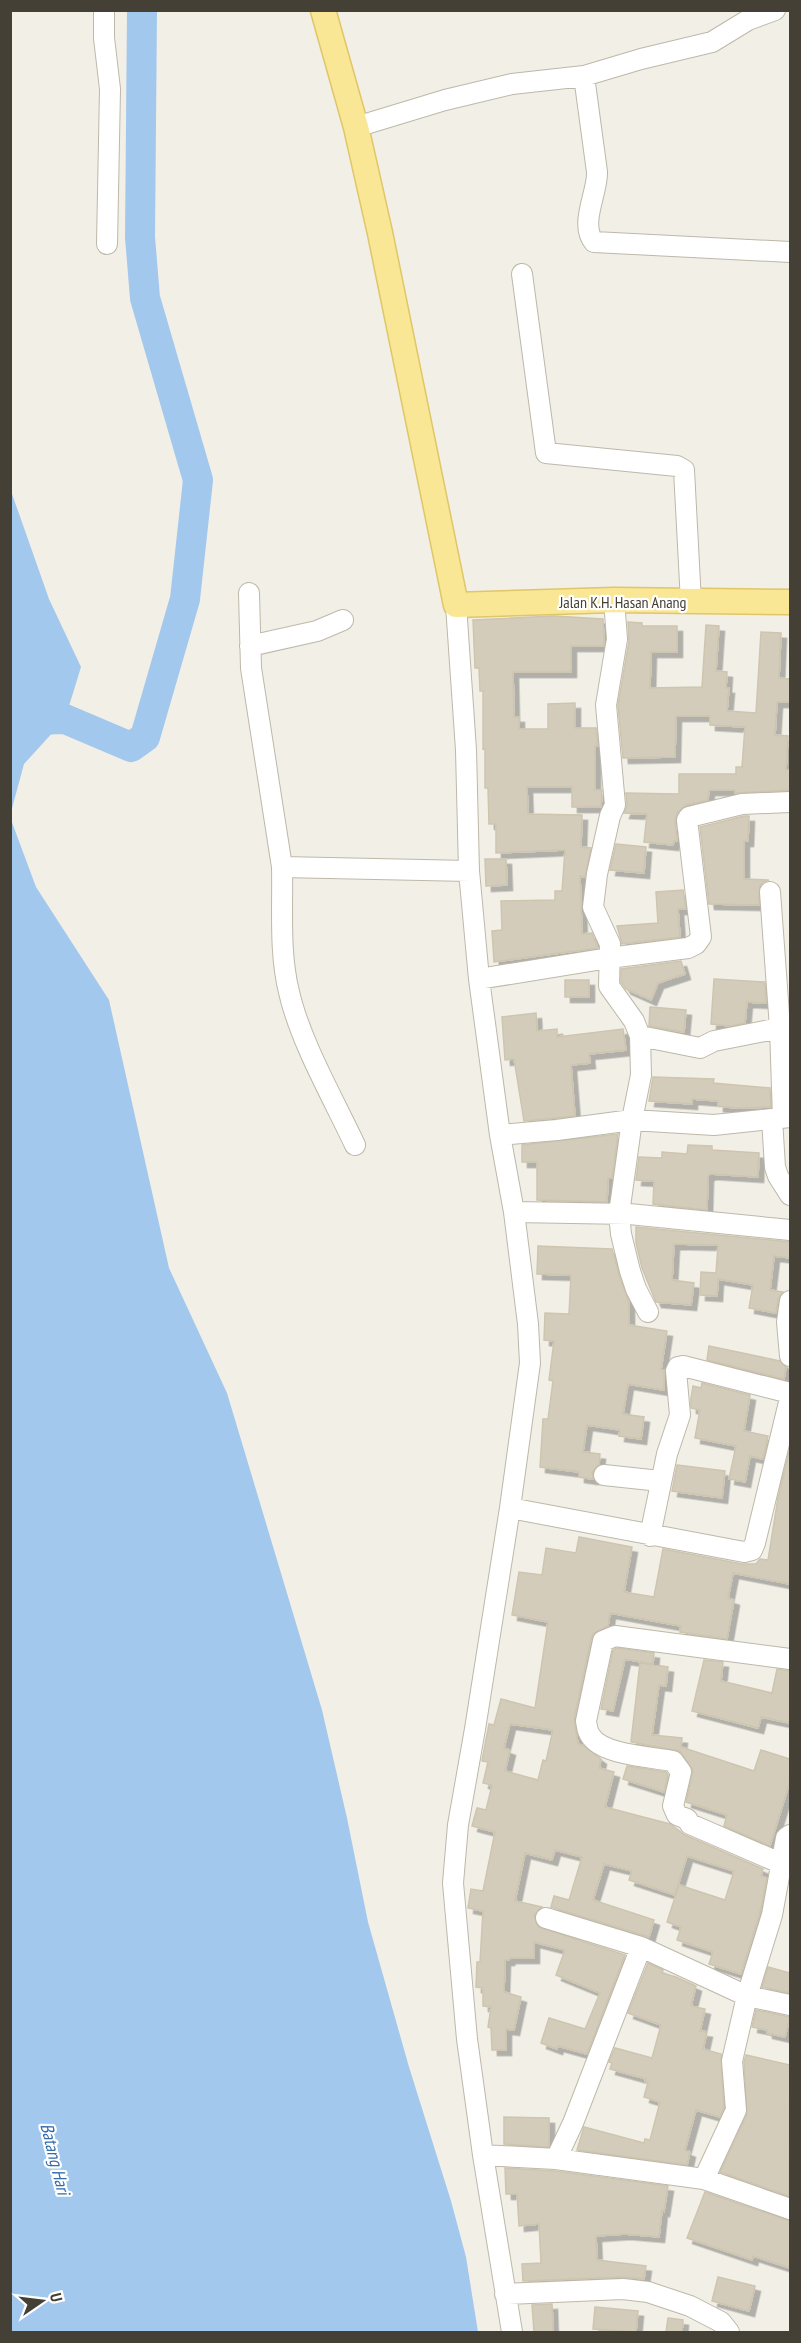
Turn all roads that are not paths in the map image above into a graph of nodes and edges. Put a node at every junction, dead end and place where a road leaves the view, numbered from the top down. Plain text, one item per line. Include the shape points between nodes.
1 (104, 10) edge
2 (323, 10) edge
3 (775, 10) edge
4 (584, 76) junction
5 (356, 127) junction
6 (107, 244) dead end
7 (790, 252) edge
8 (522, 274) dead end
9 (249, 593) dead end
10 (614, 600) junction
11 (691, 602) junction
12 (790, 602) edge
13 (456, 605) junction
14 (343, 620) dead end
15 (250, 645) junction
16 (790, 802) edge
17 (282, 867) junction
18 (469, 871) junction
19 (770, 892) dead end
20 (609, 958) junction
21 (478, 979) junction
22 (780, 1028) junction
23 (640, 1036) junction
24 (782, 1118) edge
25 (632, 1120) junction
26 (500, 1135) junction
27 (355, 1145) dead end
28 (790, 1194) edge
29 (514, 1212) junction
30 (619, 1214) junction
31 (790, 1230) edge
32 (790, 1301) edge
33 (648, 1312) dead end
34 (790, 1356) edge
35 (790, 1393) edge
36 (790, 1398) edge
37 (604, 1475) dead end
38 (660, 1481) junction
39 (510, 1508) junction
40 (650, 1536) junction
41 (790, 1659) edge
42 (790, 1835) edge
43 (780, 1863) junction
44 (546, 1918) dead end
45 (641, 1947) junction
46 (747, 1996) junction
47 (790, 2005) edge
48 (483, 2155) junction
49 (556, 2159) junction
50 (704, 2179) junction
51 (790, 2209) edge
52 (506, 2294) junction
53 (512, 2332) edge
54 (729, 2332) edge

1 - 6 street via 110,89
2 - 5 main road
3 - 4 street via 748,20 712,42
4 - 5 street via 512,84
4 - 7 street via 597,172 589,214 590,237 594,242
5 - 13 main road
8 - 11 street via 546,453 677,466 684,470
9 - 15 street
10 - 11 main road, Jalan K.H. Hasan Anang
10 - 13 main road, Jalan K.H. Hasan Anang
10 - 20 street via 617,639 606,705 615,805 597,873 593,907 610,944
11 - 12 main road, Jalan K.H. Hasan Anang
13 - 18 street
14 - 15 street via 317,632
15 - 17 street
16 - 20 street via 742,804 689,817 701,937 688,948
17 - 18 street
17 - 27 street via 288,990 296,1019
18 - 21 street
19 - 22 street
20 - 21 street
20 - 23 street via 609,986
21 - 26 street
22 - 23 street via 721,1039 700,1048
22 - 24 street
23 - 25 street via 641,1075
24 - 25 street via 714,1125
24 - 28 street via 775,1167
25 - 26 street
25 - 30 street
26 - 29 street
29 - 30 street
29 - 39 street via 530,1363
30 - 31 street
30 - 33 street via 630,1271
32 - 34 street
35 - 38 street via 678,1367 680,1415
36 - 40 street via 752,1550 744,1552
37 - 38 street
38 - 40 street
39 - 40 street
39 - 48 street via 458,1825 453,1883 467,2038
41 - 43 street via 608,1638 603,1641 586,1721 594,1741 608,1749 674,1761 681,1772 673,1806 677,1815
42 - 43 street
43 - 46 street via 772,1915
44 - 45 street
45 - 46 street
45 - 49 street
46 - 47 street
46 - 50 street via 732,2061 736,2110
48 - 49 street
48 - 52 street
49 - 50 street
50 - 51 street
52 - 53 street
52 - 54 street via 623,2289 648,2292 690,2306 720,2322

